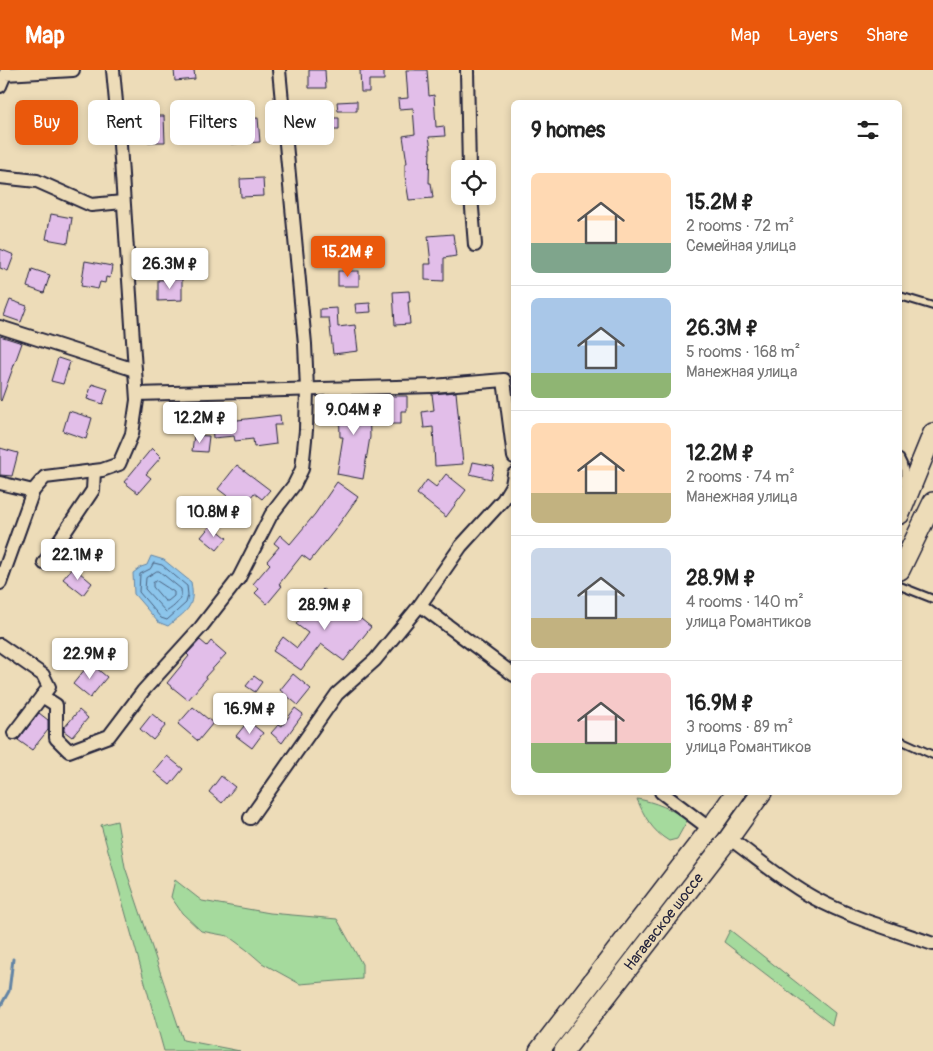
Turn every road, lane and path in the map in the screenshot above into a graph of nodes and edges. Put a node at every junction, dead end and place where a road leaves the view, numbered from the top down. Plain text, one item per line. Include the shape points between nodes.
1 (73, 70) edge
2 (113, 70) edge
3 (280, 70) edge
4 (467, 70) edge
5 (2, 77) edge
6 (469, 160) edge
7 (0, 177) edge
8 (123, 202) junction
9 (472, 205) edge
10 (475, 245) dead end
11 (902, 297) edge
12 (933, 306) edge
13 (0, 328) edge
14 (135, 370) junction
15 (307, 389) junction
16 (137, 394) junction
17 (511, 433) edge
18 (933, 433) edge
19 (902, 462) edge
20 (94, 471) junction
21 (0, 483) edge
22 (511, 487) edge
23 (902, 487) edge
24 (33, 491) junction
25 (933, 502) edge
26 (902, 509) edge
27 (44, 563) dead end
28 (902, 566) edge
29 (0, 583) edge
30 (902, 587) edge
31 (933, 599) edge
32 (420, 605) junction
33 (0, 645) edge
34 (511, 673) edge
35 (42, 696) junction
36 (14, 733) dead end
37 (902, 741) edge
38 (933, 755) edge
39 (665, 795) edge
40 (734, 795) edge
41 (760, 795) edge
42 (250, 818) dead end
43 (710, 829) junction
44 (729, 838) junction
45 (669, 915) junction
46 (933, 944) edge
47 (539, 1051) edge
48 (564, 1051) edge
49 (572, 1051) edge

1 - 5 street
2 - 8 street
3 - 15 street
4 - 6 street
7 - 8 street via 37,181 91,205
8 - 14 street
9 - 10 street
11 - 12 lane
13 - 14 street
14 - 16 street
15 - 16 street
15 - 17 street via 433,386 504,380
15 - 35 street via 302,469 294,486 271,515 239,578 109,736 69,751 56,738 56,705
16 - 20 street via 132,434 119,464
18 - 26 main road
19 - 23 lane via 906,476
20 - 24 street via 45,477
20 - 27 street via 93,490
21 - 24 street
22 - 32 street via 461,546
24 - 29 street
25 - 28 main road
30 - 31 lane
32 - 34 street
32 - 42 street via 375,660 337,694
33 - 35 street via 42,675 49,687
35 - 36 street
37 - 38 lane
39 - 43 street
40 - 43 main road, Нагаевское шоссе
41 - 44 main road, Нагаевское шоссе
43 - 47 main road, Нагаевское шоссе
44 - 45 main road, Нагаевское шоссе
44 - 46 street via 814,898
45 - 48 main road, Нагаевское шоссе
45 - 49 main road

